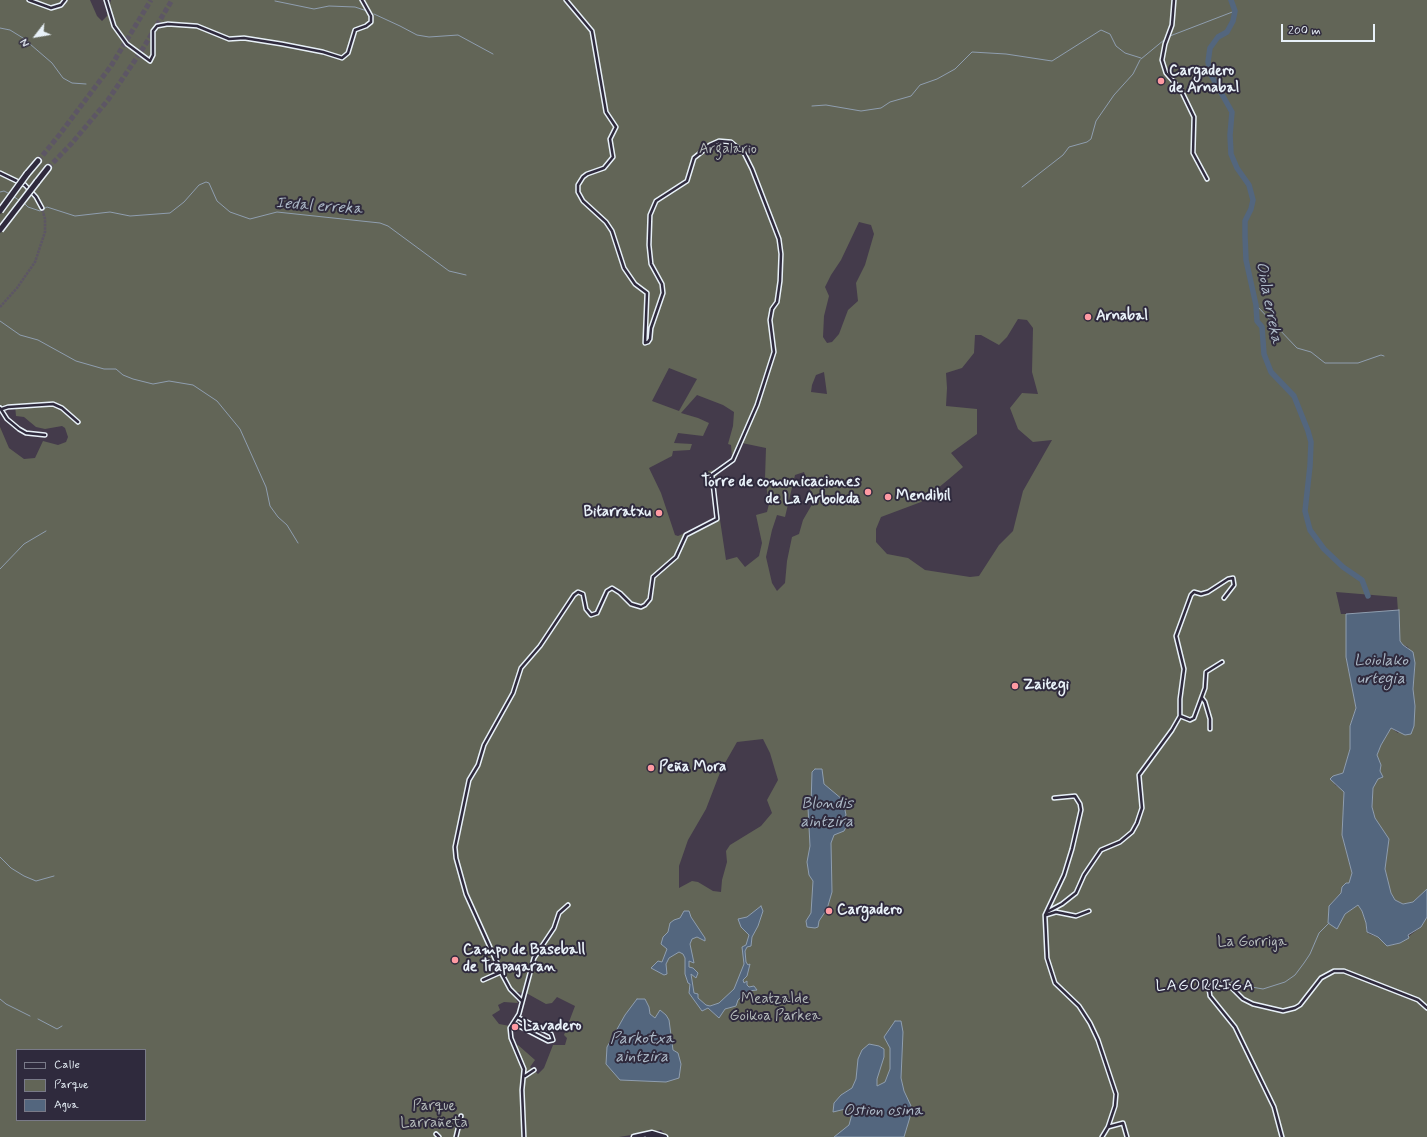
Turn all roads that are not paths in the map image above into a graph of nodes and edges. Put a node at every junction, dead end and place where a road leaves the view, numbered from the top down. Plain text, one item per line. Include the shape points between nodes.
1 (29, 0) edge
2 (65, 0) edge
3 (106, 0) edge
4 (362, 0) edge
5 (566, 0) edge
6 (1174, 0) edge
7 (38, 161) tunnel mouth
8 (48, 168) tunnel mouth
9 (0, 172) edge
10 (1207, 179) dead end
11 (42, 208) tunnel mouth
12 (0, 211) edge
13 (0, 230) edge
14 (1, 409) edge
15 (78, 422) dead end
16 (45, 435) dead end
17 (1224, 598) dead end
18 (1222, 662) dead end
19 (1201, 698) junction
20 (1180, 716) junction
21 (1210, 729) dead end
22 (1054, 798) dead end
23 (568, 905) dead end
24 (1089, 911) dead end
25 (1046, 914) junction
26 (501, 972) junction
27 (483, 980) dead end
28 (522, 1001) junction
29 (1427, 1008) edge
30 (517, 1017) junction
31 (513, 1023) junction
32 (534, 1070) dead end
33 (524, 1076) junction
34 (462, 1116) dead end
35 (1108, 1128) junction
36 (436, 1134) dead end
37 (439, 1137) edge
38 (456, 1137) edge
39 (524, 1137) edge
40 (634, 1137) edge
41 (648, 1137) edge
42 (658, 1137) edge
43 (665, 1137) edge
44 (1102, 1137) edge
45 (1127, 1137) edge
46 (1282, 1137) edge

1 - 2 street via 51,8
3 - 4 street via 114,26 127,44 150,61 153,55 153,31 160,24 197,26 229,39 244,38 282,44 342,58 348,53 355,30 371,22 371,16
5 - 26 street via 592,31 606,112 616,127 610,139 613,157 604,168 583,177 578,185 578,192 583,201 606,222 615,237 628,274 635,284 647,293 645,343 650,339 651,328 663,293 662,284 651,264 650,215 656,201 687,181 694,158 710,145 725,140 736,146 744,153 756,177 779,239 780,292 770,320 774,352 757,405 740,440 738,450 728,464 712,475 717,519 686,535 676,558 653,577 650,599 645,605 641,607 631,604 612,588 607,591 597,612 591,615 586,609 583,594 578,592 574,595 540,646 521,668 513,693 481,752 467,790 455,853 466,894
6 - 10 street via 1172,25 1162,60 1166,73 1181,90 1194,117 1193,153
7 - 12 highway, bridge
8 - 13 highway, bridge
9 - 11 street via 24,185 36,197
14 - 15 street via 53,404 62,408
14 - 16 street via 19,429 26,433
17 - 20 street via 1234,585 1233,578 1208,592 1194,592 1191,595 1176,636 1184,669
18 - 19 street via 1206,672 1205,688
19 - 20 street via 1192,720
19 - 21 street via 1205,702 1210,719
20 - 25 street via 1139,775 1142,808 1132,832 1120,842 1102,850 1084,875 1076,893
22 - 25 street via 1075,796 1081,810 1064,875
23 - 28 street via 559,913 554,928 534,958
24 - 25 street via 1076,916 1056,912
25 - 35 street via 1047,958 1055,983 1078,1006 1090,1023 1114,1088 1116,1103
26 - 27 street
26 - 28 street via 510,989
28 - 30 street
29 - 46 street via 1418,1000 1344,971 1334,971 1321,978 1300,1005 1283,1011 1253,1004 1226,985 1211,986 1210,996 1235,1027 1274,1107
30 - 31 street
30 - 31 street via 551,1034 553,1040 548,1041
31 - 33 street via 510,1028 511,1038 522,1062
32 - 33 street
33 - 39 street
34 - 38 street
35 - 44 street
35 - 45 street via 1123,1123
36 - 37 street
40 - 43 street via 652,1133
41 - 42 street

